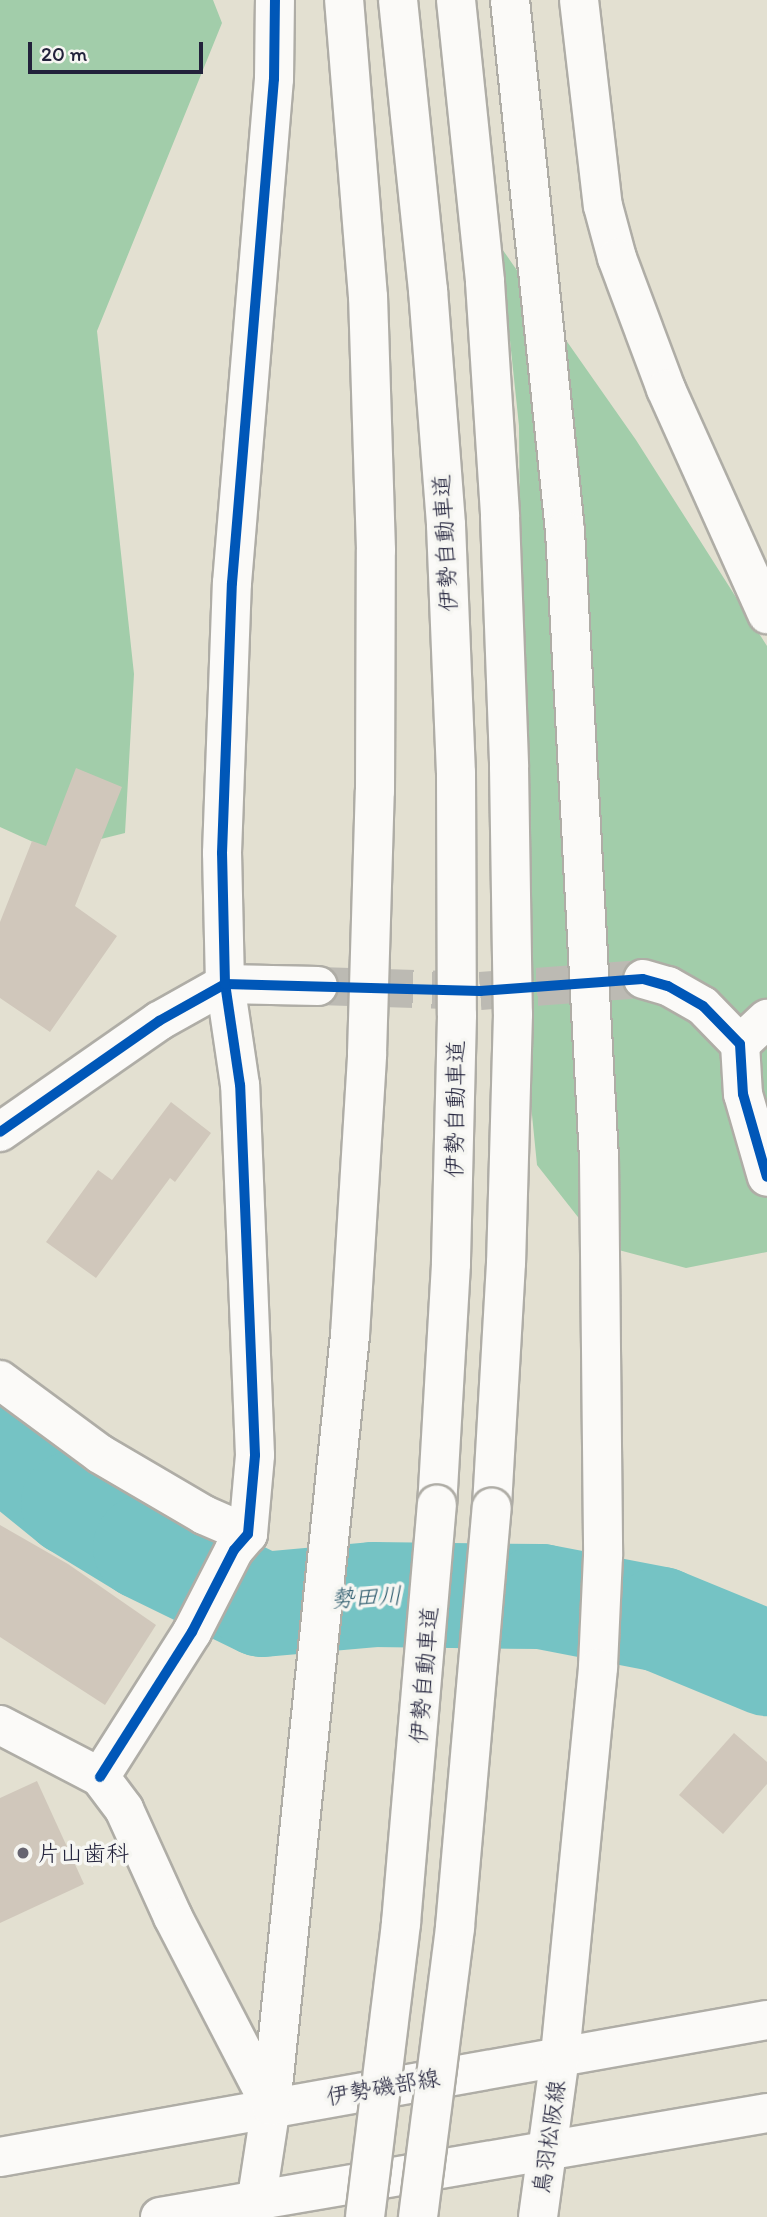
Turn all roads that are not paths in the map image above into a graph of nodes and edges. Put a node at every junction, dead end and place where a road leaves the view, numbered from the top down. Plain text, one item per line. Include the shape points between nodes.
1 (275, 0) edge
2 (344, 0) edge
3 (398, 0) edge
4 (456, 0) edge
5 (510, 0) edge
6 (579, 0) edge
7 (767, 614) edge
8 (643, 979) tunnel mouth
9 (225, 984) junction
10 (318, 986) tunnel mouth
11 (754, 1031) edge
12 (0, 1132) edge
13 (767, 1177) edge
14 (0, 1380) edge
15 (241, 1542) junction
16 (0, 1725) edge
17 (100, 1777) junction
18 (767, 2020) edge
19 (560, 2057) junction
20 (271, 2106) junction
21 (767, 2113) edge
22 (549, 2151) junction
23 (0, 2157) edge
24 (256, 2209) edge
25 (160, 2217) edge
26 (365, 2217) edge
27 (418, 2217) edge
28 (538, 2217) edge

1 - 9 main road via 274,79 232,583 222,853
2 - 20 main road via 368,297 376,550 368,1054 350,1335
3 - 26 main road, 伊勢自動車道, bridge via 446,525 456,773 457,1015 451,1264 437,1505 401,1923
4 - 27 main road, bridge via 485,282 500,517 513,1014 506,1263 492,1507 455,1927
5 - 19 main road, 鳥羽松阪線 via 565,531 599,1158 603,1556 598,1668
6 - 7 main road via 603,206 617,258 666,389
8 - 11 main road via 668,986
9 - 10 main road
9 - 12 main road via 159,1021
9 - 15 main road via 240,1085 256,1455
11 - 13 main road via 743,1094
14 - 15 main road via 100,1454
15 - 17 main road via 192,1632
16 - 17 main road
17 - 20 main road via 124,1809 173,1917
18 - 19 main road, 伊勢磯部線
19 - 20 main road, 伊勢磯部線
19 - 22 main road, 鳥羽松阪線
20 - 23 main road, 伊勢磯部線
20 - 24 main road
21 - 22 main road
22 - 24 main road
22 - 28 main road, 鳥羽松阪線
24 - 25 main road

